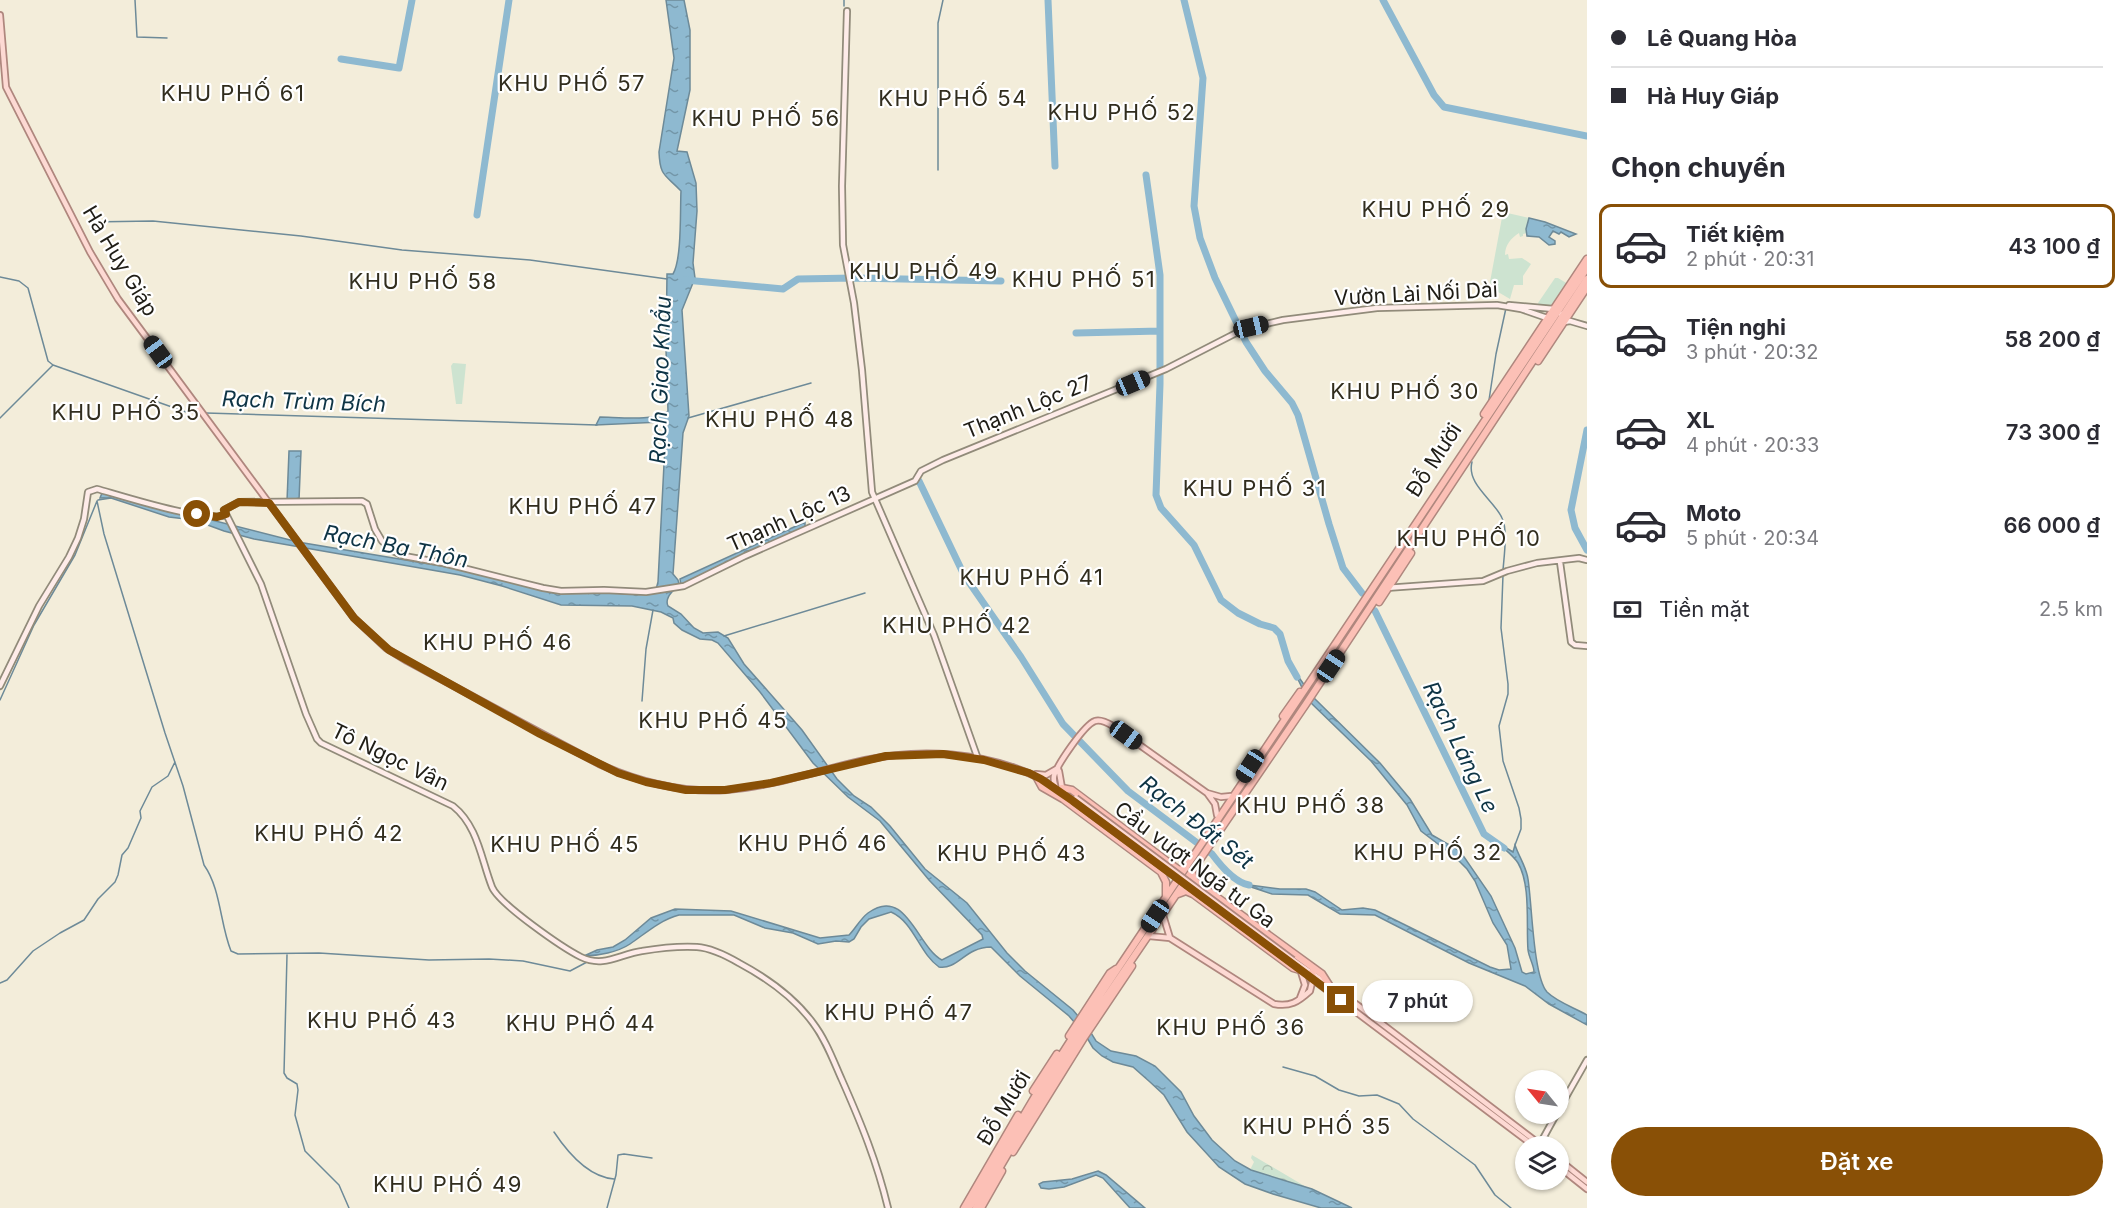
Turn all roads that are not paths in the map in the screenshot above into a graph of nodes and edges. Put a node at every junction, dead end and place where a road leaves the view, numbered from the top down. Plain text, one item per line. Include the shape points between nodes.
1 (847, 12) dead end
2 (0, 15) edge
3 (1587, 259) edge
4 (1587, 268) edge
5 (1587, 279) edge
6 (1587, 287) edge
7 (1506, 306) junction
8 (1559, 318) junction
9 (1587, 326) edge
10 (1161, 371) joint
11 (915, 481) joint
12 (874, 498) junction
13 (269, 503) junction
14 (226, 511) junction
15 (1587, 560) edge
16 (1560, 562) junction
17 (1385, 588) junction
18 (1587, 646) edge
19 (0, 686) edge
20 (1299, 697) junction
21 (978, 759) junction
22 (1060, 766) junction
23 (1035, 776) junction
24 (1242, 779) junction
25 (1054, 783) junction
26 (1060, 789) junction
27 (1239, 789) junction
28 (1207, 793) junction
29 (1231, 796) junction
30 (1217, 815) junction
31 (1211, 831) junction
32 (1172, 865) junction
33 (1186, 868) junction
34 (1192, 873) junction
35 (1164, 875) junction
36 (1199, 884) junction
37 (1177, 894) junction
38 (1193, 894) junction
39 (1165, 900) junction
40 (1163, 915) junction
41 (1170, 938) junction
42 (1146, 939) junction
43 (1292, 961) junction
44 (1127, 967) junction
45 (1300, 970) junction
46 (1312, 975) junction
47 (1328, 987) junction
48 (1310, 991) junction
49 (1298, 1000) junction
50 (1079, 1032) junction
51 (1587, 1060) edge
52 (1569, 1092) edge
53 (1471, 1094) junction
54 (1031, 1117) junction
55 (1522, 1136) edge
56 (1529, 1136) edge
57 (1569, 1168) edge
58 (1569, 1175) edge
59 (1587, 1182) edge
60 (1587, 1189) edge
61 (888, 1208) edge
62 (964, 1208) edge
63 (969, 1208) edge
64 (976, 1208) edge
65 (981, 1208) edge

1 - 12 street via 843,245 862,370
2 - 13 main road, Hà Huy Giáp via 6,87 90,252 118,299
3 - 8 highway, Đỗ Mười
4 - 8 highway, Đỗ Mười
5 - 8 highway, Đỗ Mười
6 - 8 highway, Đỗ Mười
7 - 8 street, Vườn Lài Nối Dài
7 - 8 street via 1520,305
7 - 10 street, Vườn Lài Nối Dài via 1363,309 1283,320 1242,330
8 - 9 street
8 - 17 highway, Đỗ Mười
8 - 20 highway, Đỗ Mười
10 - 11 street, Thạnh Lộc 27 via 944,460 921,471
11 - 12 street, Thạnh Lộc 13
12 - 13 street, Thạnh Lộc 13 via 677,588 651,592 561,591 404,556 382,541 365,502
12 - 21 street via 934,635
13 - 14 street via 239,502
13 - 21 main road, Hà Huy Giáp via 354,618 389,650 618,773 686,790 737,789 911,754
14 - 19 street via 217,517 209,516 97,489 88,492 78,538
14 - 61 street, Tô Ngọc Vân via 261,584 317,739 463,814 499,897 585,959 606,962 639,951 704,948 756,972 782,991 811,1020 834,1060 874,1156
15 - 16 street
16 - 17 street via 1537,563 1483,581
16 - 18 street via 1571,642
17 - 34 highway, Đỗ Mười
20 - 24 highway
20 - 27 highway
21 - 23 main road
22 - 23 main road via 1046,775
22 - 25 main road
22 - 26 main road
22 - 28 main road via 1088,725 1095,721 1107,723
23 - 25 main road
23 - 26 main road
23 - 35 highway via 1042,787
24 - 27 highway
24 - 29 highway
25 - 26 main road
26 - 32 highway via 1072,790
26 - 43 main road, Cầu vượt Ngã tư Ga, bridge
27 - 31 highway
28 - 29 main road
28 - 30 main road
29 - 30 highway
30 - 31 highway
31 - 33 highway
32 - 33 highway via 1179,870
32 - 35 highway
33 - 39 highway
34 - 36 highway
34 - 37 highway
35 - 39 highway
36 - 38 highway via 1192,887
36 - 47 highway via 1322,974
37 - 38 highway
37 - 40 highway
38 - 45 highway
39 - 44 highway
40 - 41 main road
40 - 42 highway
41 - 42 main road
41 - 49 main road via 1274,1004 1291,1005
42 - 44 highway via 1143,950
43 - 45 main road
43 - 46 main road
44 - 50 highway
45 - 46 main road
45 - 49 main road via 1305,985
46 - 47 main road
46 - 48 main road
47 - 48 main road
47 - 53 main road
48 - 49 main road
50 - 54 highway, Đỗ Mười
50 - 62 highway, Đỗ Mười via 1001,1143
50 - 63 highway, Đỗ Mười via 1037,1093
51 - 52 street
53 - 55 main road
53 - 56 main road
54 - 64 highway, Đỗ Mười
54 - 65 highway, Đỗ Mười
57 - 59 main road
58 - 60 main road

